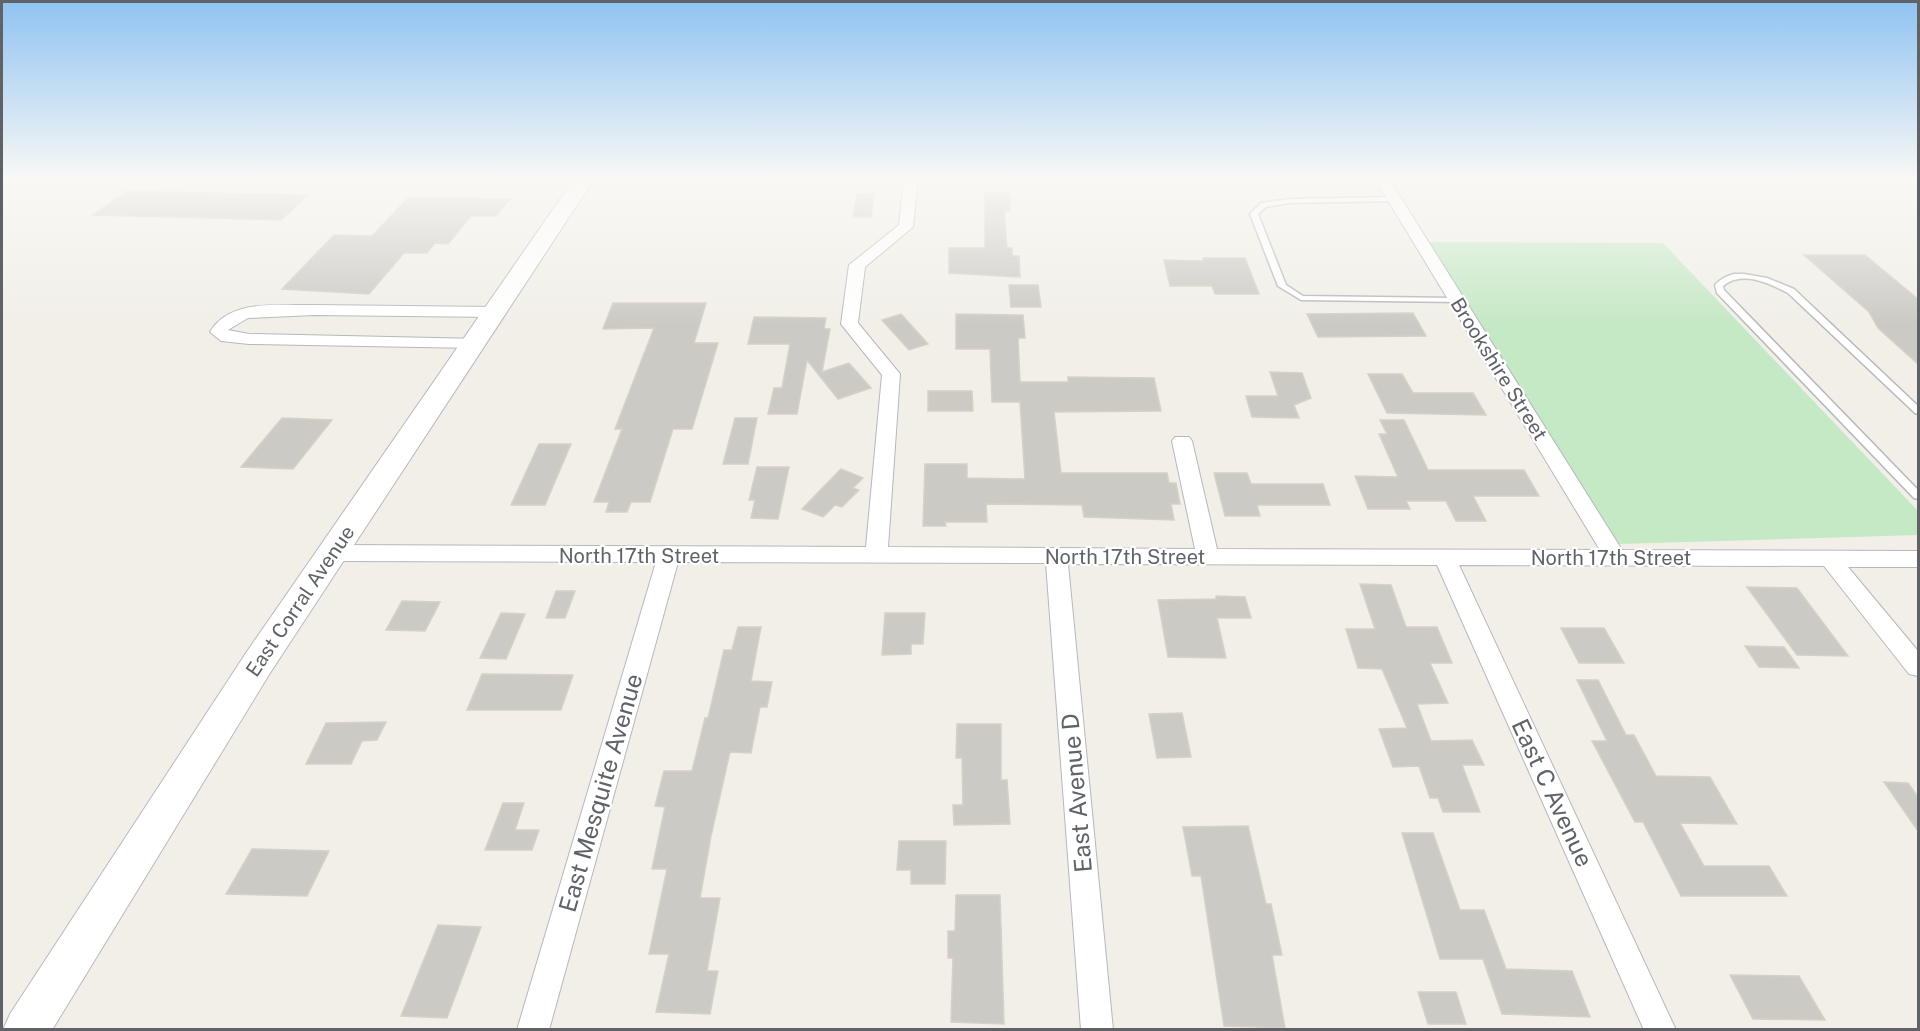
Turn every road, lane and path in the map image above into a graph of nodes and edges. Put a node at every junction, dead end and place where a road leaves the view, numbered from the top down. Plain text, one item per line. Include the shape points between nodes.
1 (552, 227) edge
2 (905, 227) edge
3 (1259, 227) edge
4 (1411, 227) edge
5 (1456, 300) junction
6 (496, 312) junction
7 (474, 344) junction
8 (1918, 411) edge
9 (1182, 441) dead end
10 (1918, 496) edge
11 (332, 553) junction
12 (669, 556) junction
13 (876, 556) junction
14 (1056, 557) junction
15 (1208, 557) junction
16 (1444, 557) junction
17 (1616, 558) junction
18 (1829, 558) junction
19 (1918, 559) edge
20 (1918, 667) edge
21 (26, 1029) edge
22 (533, 1029) edge
23 (1097, 1029) edge
24 (1660, 1029) edge

1 - 6 main road, East Corral Avenue
2 - 13 street via 857,265 849,324 891,374
3 - 5 lane via 1281,286 1301,298
4 - 5 street, Brookshire Street
5 - 17 street, Brookshire Street
6 - 7 main road, East Corral Avenue
6 - 7 street via 244,313 223,325 219,332 227,337 249,339
7 - 11 main road, East Corral Avenue
8 - 10 lane via 1791,291 1773,282 1747,277 1731,277 1719,285 1720,291
9 - 15 street
11 - 12 street, North 17th Street
11 - 21 main road, East Corral Avenue via 178,786
12 - 13 street, North 17th Street
12 - 22 street, East Mesquite Avenue
13 - 14 street, North 17th Street
14 - 15 street, North 17th Street
14 - 23 street, East Avenue D
15 - 16 street, North 17th Street
16 - 17 street, North 17th Street
16 - 24 street, East C Avenue
17 - 18 street, North 17th Street
18 - 19 street, North 17th Street
18 - 20 street

